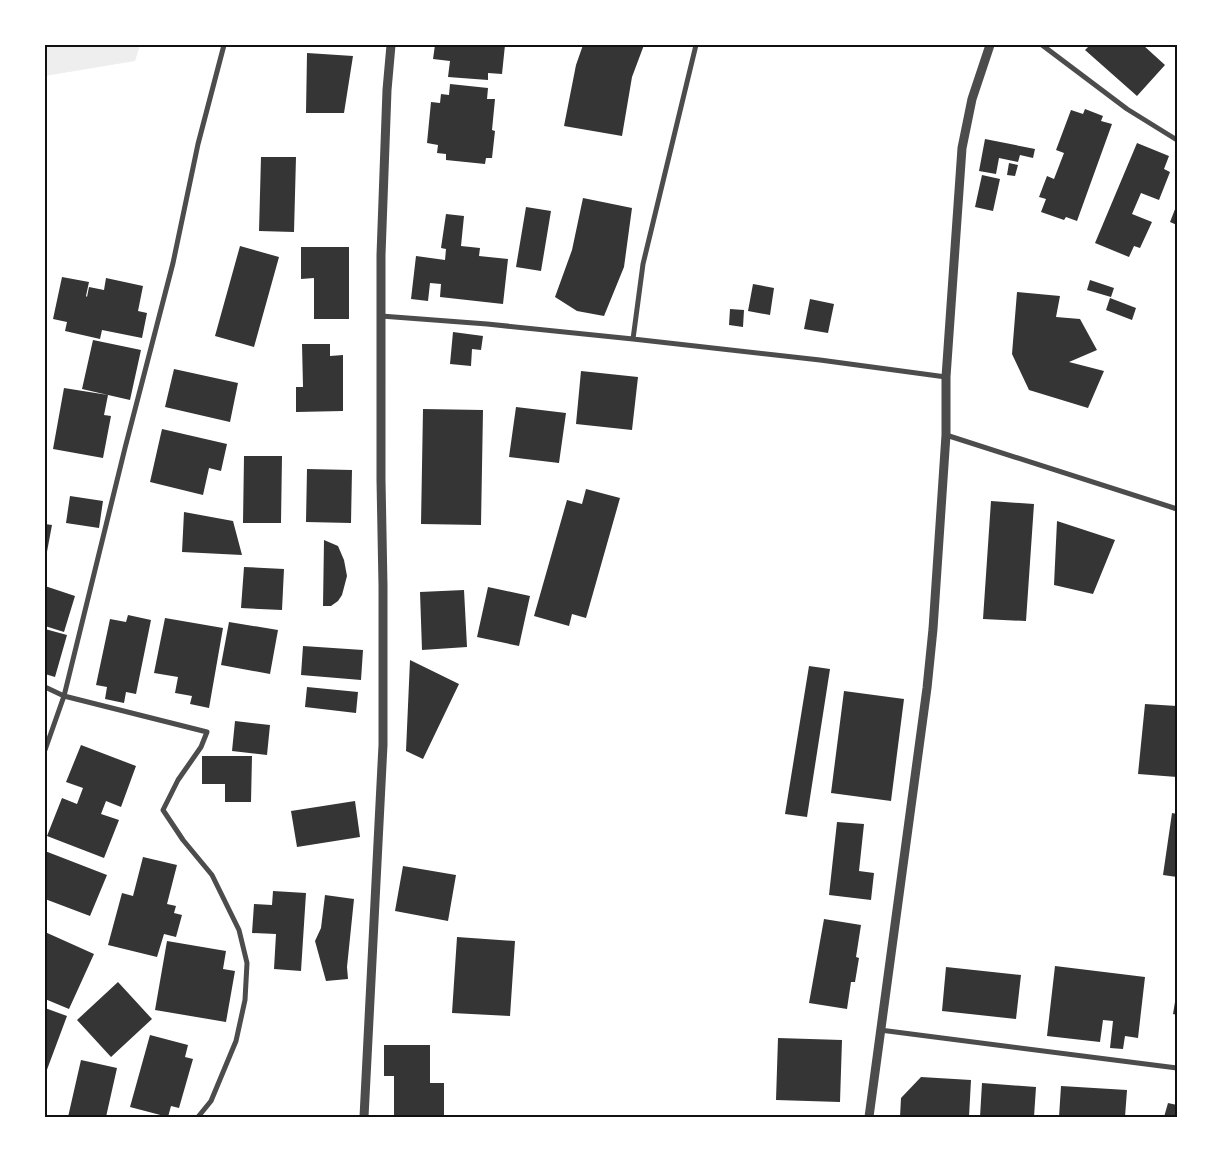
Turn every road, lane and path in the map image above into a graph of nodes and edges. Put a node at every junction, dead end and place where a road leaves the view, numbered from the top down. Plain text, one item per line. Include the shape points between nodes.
1 (224, 45) edge
2 (391, 45) edge
3 (696, 45) edge
4 (990, 45) edge
5 (1042, 45) edge
6 (1177, 140) edge
7 (382, 316) junction
8 (633, 339) junction
9 (946, 377) junction
10 (946, 435) junction
11 (1177, 509) edge
12 (45, 687) edge
13 (64, 696) junction
14 (45, 750) edge
15 (880, 1030) junction
16 (1177, 1068) edge
17 (198, 1117) edge
18 (364, 1117) edge
19 (869, 1117) edge

1 - 13 street via 198,144 173,263
2 - 7 street via 386,100
3 - 8 street via 643,264
4 - 9 street via 972,99 962,148
5 - 6 street via 1127,109
7 - 8 street
7 - 18 street via 380,480 384,745
8 - 9 street
9 - 10 street
10 - 11 street
10 - 15 street via 927,688
12 - 13 street
13 - 14 street
13 - 17 street via 207,732 163,810 212,875 238,930 247,963 245,1000 236,1041 222,1078
15 - 16 street
15 - 19 street

